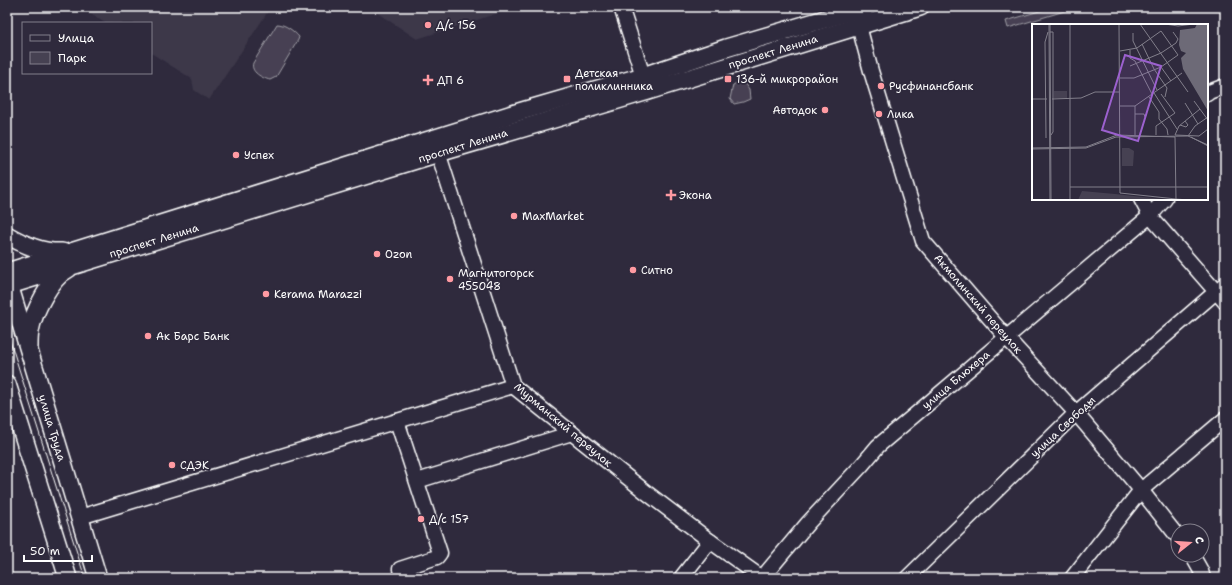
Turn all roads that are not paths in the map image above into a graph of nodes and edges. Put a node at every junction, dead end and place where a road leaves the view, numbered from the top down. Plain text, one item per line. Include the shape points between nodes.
1 (621, 7) edge
2 (866, 7) edge
3 (920, 7) edge
4 (859, 26) junction
5 (646, 83) junction
6 (1225, 86) edge
7 (1208, 93) edge
8 (436, 146) junction
9 (1141, 200) edge
10 (1164, 200) edge
11 (1150, 216) junction
12 (7, 235) edge
13 (78, 257) junction
14 (7, 281) edge
15 (1222, 293) edge
16 (1006, 337) junction
17 (28, 351) junction
18 (7, 384) edge
19 (513, 386) junction
20 (1076, 413) junction
21 (1225, 419) edge
22 (397, 421) junction
23 (572, 433) junction
24 (417, 482) junction
25 (1141, 490) junction
26 (80, 517) junction
27 (1170, 527) edge
28 (710, 541) junction
29 (1196, 563) edge
30 (400, 569) dead end
31 (68, 578) edge
32 (98, 578) edge
33 (681, 578) edge
34 (762, 578) edge
35 (907, 578) edge
36 (1072, 578) edge
37 (1203, 578) edge

1 - 5 street
2 - 5 main road, проспект Ленина via 726,48
3 - 4 main road, проспект Ленина
4 - 5 main road, проспект Ленина
4 - 16 street, Акмолинский переулок via 923,241
5 - 8 main road, проспект Ленина
6 - 7 street
8 - 13 main road, проспект Ленина
8 - 19 street, Мурманский переулок
9 - 11 street
10 - 11 street, улица Блюхера
11 - 15 street
11 - 16 street, улица Блюхера
12 - 13 main road via 23,244
13 - 14 main road, проспект Ленина
13 - 17 main road via 54,282 38,307 30,330
14 - 17 main road, улица Труда
15 - 20 street, улица Свободы
16 - 20 street, Акмолинский переулок
16 - 34 street, улица Блюхера via 878,446 808,522
17 - 26 main road, улица Труда
18 - 31 main road
19 - 22 street
19 - 23 street, Мурманский переулок
20 - 25 street, Акмолинский переулок
20 - 35 street, улица Свободы
21 - 25 street
22 - 24 street
22 - 26 street
23 - 24 street
23 - 28 street, Мурманский переулок
24 - 30 street via 440,553 438,557
25 - 27 street, Акмолинский переулок
25 - 36 street
26 - 32 main road, улица Труда
28 - 33 street
28 - 34 street, Мурманский переулок
29 - 37 street

